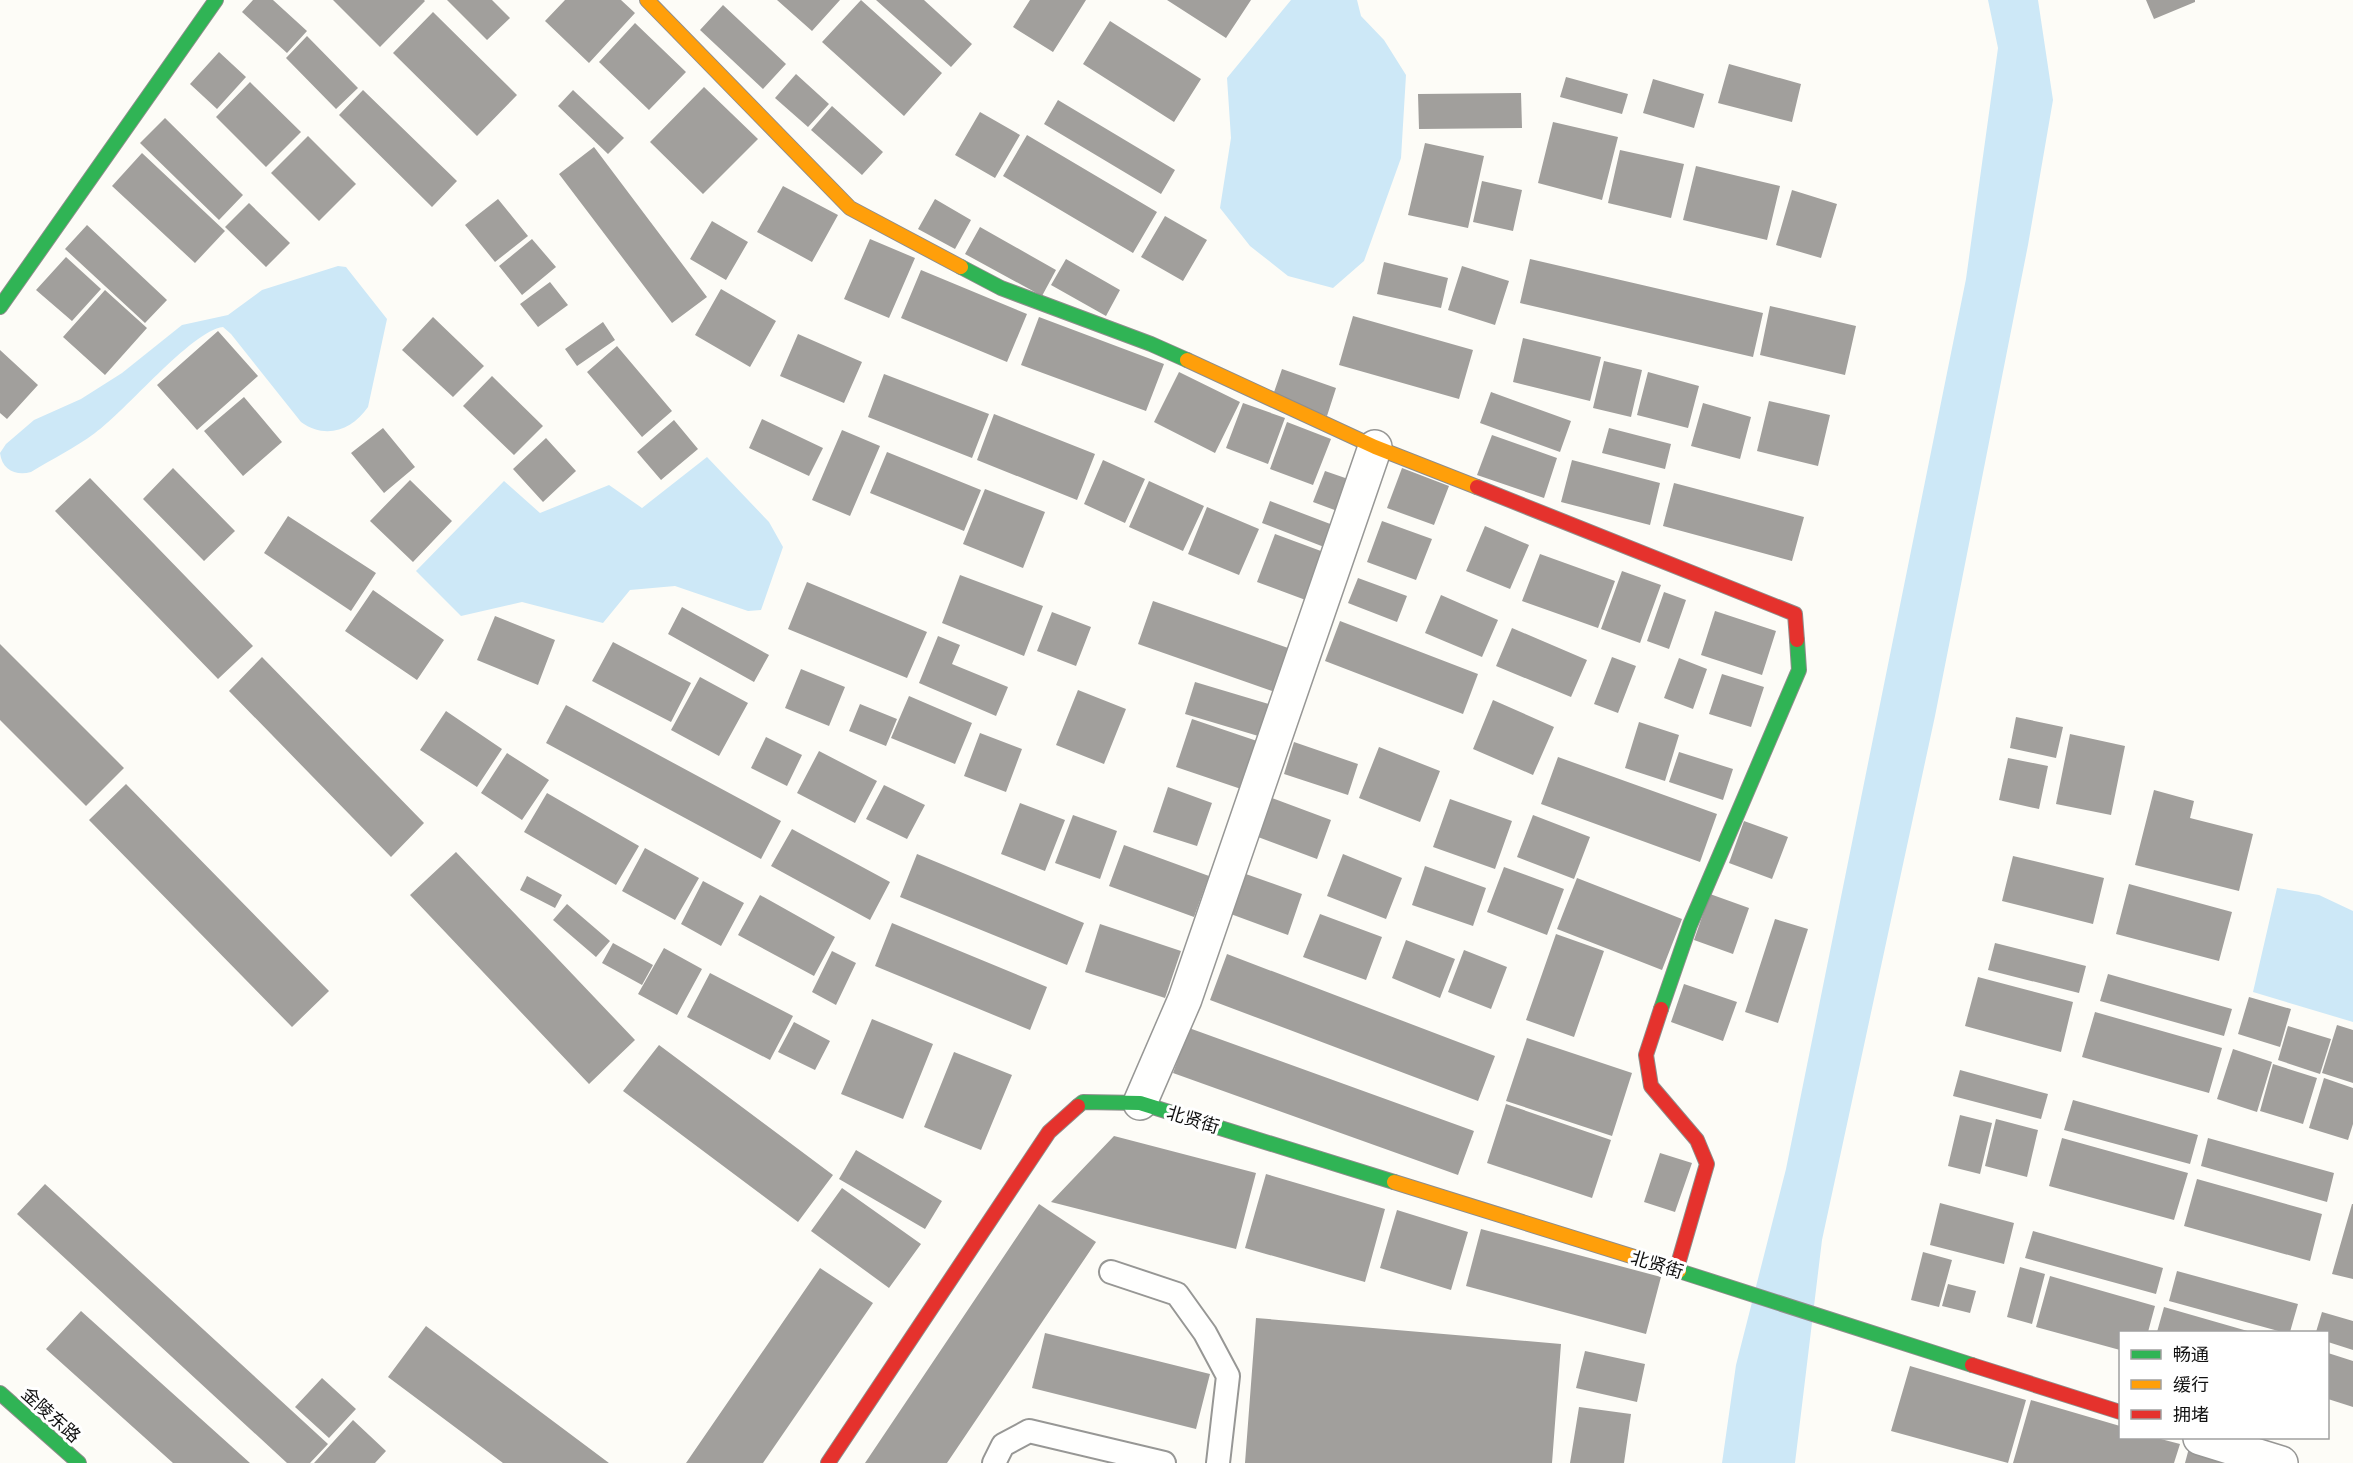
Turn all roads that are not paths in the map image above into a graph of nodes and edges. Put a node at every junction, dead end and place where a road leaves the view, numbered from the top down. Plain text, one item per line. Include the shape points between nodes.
1 (216, 0) edge
2 (647, 0) edge
3 (0, 307) edge
4 (1375, 447) junction
5 (1140, 1103) junction
6 (1676, 1271) junction
7 (1111, 1272) dead end
8 (0, 1393) edge
9 (2119, 1412) edge
10 (2206, 1439) edge
11 (79, 1463) edge
12 (828, 1463) edge
13 (994, 1463) edge
14 (1164, 1463) edge
15 (1218, 1463) edge
16 (2281, 1463) edge

1 - 3 street
2 - 4 street via 850,208 1001,288 1150,344
4 - 5 street via 1185,999
4 - 6 street via 1795,614 1799,670 1690,925 1646,1055 1651,1086 1697,1140 1707,1164
5 - 6 street, 北贤街
5 - 12 street, 北贤街 via 1083,1102 1049,1132
6 - 9 street, 北贤街
7 - 15 lane via 1177,1294 1205,1333 1228,1376
8 - 11 street, 金陵东路
10 - 16 street
13 - 14 lane via 1003,1445 1029,1431

